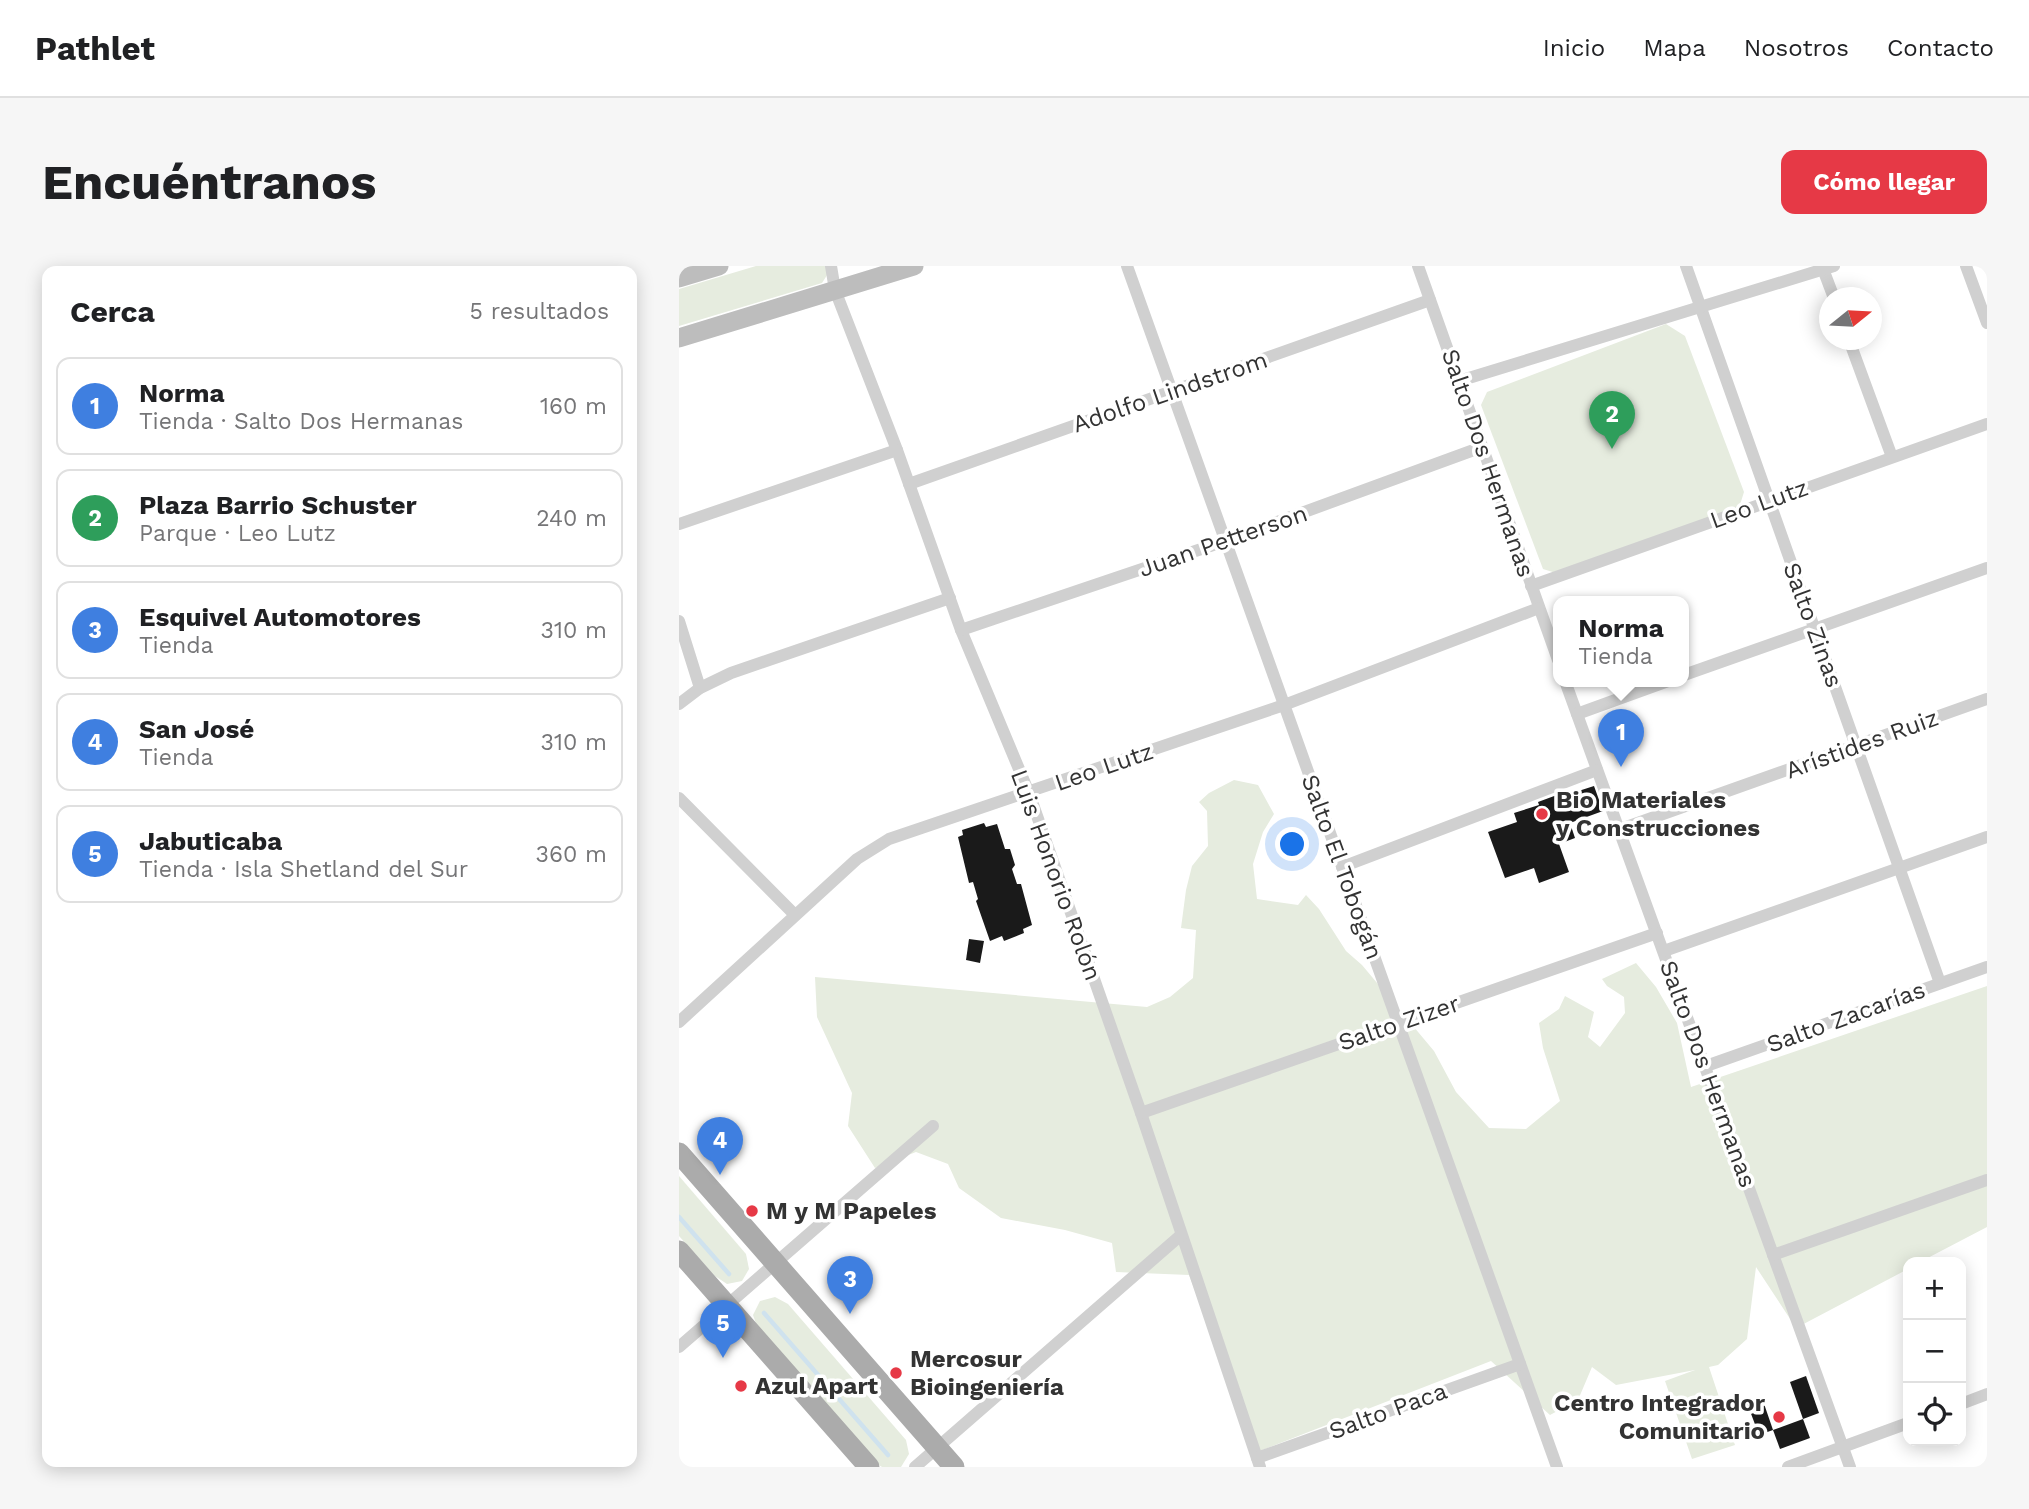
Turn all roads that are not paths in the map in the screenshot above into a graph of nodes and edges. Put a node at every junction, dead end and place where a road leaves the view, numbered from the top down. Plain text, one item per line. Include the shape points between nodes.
1 (719, 266) edge
2 (831, 266) edge
3 (915, 266) edge
4 (1126, 266) edge
5 (1418, 266) edge
6 (1686, 266) edge
7 (1966, 266) edge
8 (1829, 268) edge
9 (679, 278) edge
10 (1832, 287) edge
11 (835, 290) junction
12 (1430, 300) junction
13 (1700, 306) junction
14 (1987, 323) edge
15 (679, 338) edge
16 (1853, 350) edge
17 (1459, 381) junction
18 (1172, 392) junction
19 (1987, 424) edge
20 (1482, 447) junction
21 (897, 450) junction
22 (1892, 457) junction
23 (909, 484) junction
24 (1769, 501) junction
25 (679, 524) edge
26 (1225, 541) junction
27 (1987, 568) edge
28 (1531, 586) junction
29 (950, 598) junction
30 (1539, 608) junction
31 (679, 621) edge
32 (1815, 629) junction
33 (961, 630) junction
34 (1553, 646) edge
35 (1689, 673) edge
36 (1567, 687) edge
37 (1651, 687) edge
38 (700, 688) junction
39 (1987, 699) edge
40 (679, 704) edge
41 (1284, 705) junction
42 (1577, 713) junction
43 (1856, 746) junction
44 (1597, 770) junction
45 (1029, 793) junction
46 (679, 798) edge
47 (1618, 830) junction
48 (1987, 837) edge
49 (1342, 867) junction
50 (1900, 868) junction
51 (794, 914) junction
52 (1657, 933) junction
53 (1664, 951) junction
54 (1987, 967) edge
55 (1940, 983) junction
56 (679, 1023) edge
57 (1398, 1024) junction
58 (1706, 1066) junction
59 (1141, 1113) junction
60 (933, 1126) dead end
61 (679, 1153) edge
62 (1987, 1180) edge
63 (1181, 1235) junction
64 (679, 1251) edge
65 (1773, 1255) junction
66 (776, 1265) junction
67 (727, 1307) junction
68 (679, 1348) edge
69 (1520, 1364) junction
70 (1987, 1394) edge
71 (1966, 1402) edge
72 (1903, 1425) edge
73 (937, 1447) junction
74 (1842, 1447) junction
75 (1259, 1462) edge
76 (869, 1467) edge
77 (915, 1467) edge
78 (954, 1467) edge
79 (1556, 1467) edge
80 (1788, 1467) edge
81 (1850, 1467) edge

1 - 9 street
2 - 11 street, Luis Honorio Rolón
3 - 11 street
4 - 18 street, Salto El Tobogán
5 - 12 street, Salto Dos Hermanas
6 - 13 street, Salto Zinas
7 - 14 street
8 - 10 street
8 - 13 street
11 - 15 street
11 - 21 street, Luis Honorio Rolón
12 - 17 street, Salto Dos Hermanas
12 - 18 street, Adolfo Lindstrom
13 - 17 street
13 - 24 street, Salto Zinas
16 - 22 street
17 - 20 street, Salto Dos Hermanas
18 - 23 street, Adolfo Lindstrom
18 - 26 street, Salto El Tobogán
19 - 22 street, Leo Lutz
20 - 26 street, Juan Petterson
20 - 28 street, Salto Dos Hermanas
21 - 23 street, Luis Honorio Rolón
21 - 25 street
22 - 24 street, Leo Lutz
23 - 29 street, Luis Honorio Rolón
24 - 28 street, Leo Lutz
24 - 32 street, Salto Zinas
26 - 33 street, Juan Petterson
26 - 41 street, Salto El Tobogán
27 - 32 street
28 - 30 street, Salto Dos Hermanas
29 - 33 street, Luis Honorio Rolón
29 - 38 street via 731,673
30 - 34 street, Salto Dos Hermanas
30 - 41 street, Leo Lutz
31 - 38 street
32 - 35 street
32 - 43 street, Salto Zinas
33 - 45 street, Luis Honorio Rolón
36 - 42 street, Salto Dos Hermanas
37 - 42 street
38 - 40 street
39 - 43 street, Arístides Ruiz
41 - 45 street, Leo Lutz
41 - 49 street, Salto El Tobogán
42 - 44 street, Salto Dos Hermanas
43 - 47 street, Arístides Ruiz
43 - 50 street, Salto Zinas
44 - 47 street, Salto Dos Hermanas
44 - 49 street
45 - 51 street, Leo Lutz via 889,839 856,859
45 - 59 street, Luis Honorio Rolón
46 - 51 street
47 - 52 street, Salto Dos Hermanas
48 - 50 street
49 - 57 street, Salto El Tobogán
50 - 53 street
50 - 55 street, Salto Zinas
51 - 56 street, Leo Lutz
52 - 53 street, Salto Dos Hermanas
52 - 57 street, Salto Zizer
53 - 58 street, Salto Dos Hermanas
54 - 55 street, Salto Zacarías
55 - 58 street, Salto Zacarías
57 - 59 street, Salto Zizer
57 - 69 street, Salto El Tobogán
58 - 65 street, Salto Dos Hermanas
59 - 63 street, Luis Honorio Rolón
60 - 66 street
61 - 66 main road
62 - 65 street
63 - 73 street
63 - 75 street, Luis Honorio Rolón
64 - 67 main road
65 - 74 street, Salto Dos Hermanas
66 - 67 street
66 - 73 main road
67 - 68 street
67 - 76 main road
69 - 75 street, Salto Paca
69 - 79 street, Salto El Tobogán
70 - 71 street
72 - 74 street
73 - 77 street
73 - 78 main road
74 - 80 street
74 - 81 street, Salto Dos Hermanas

